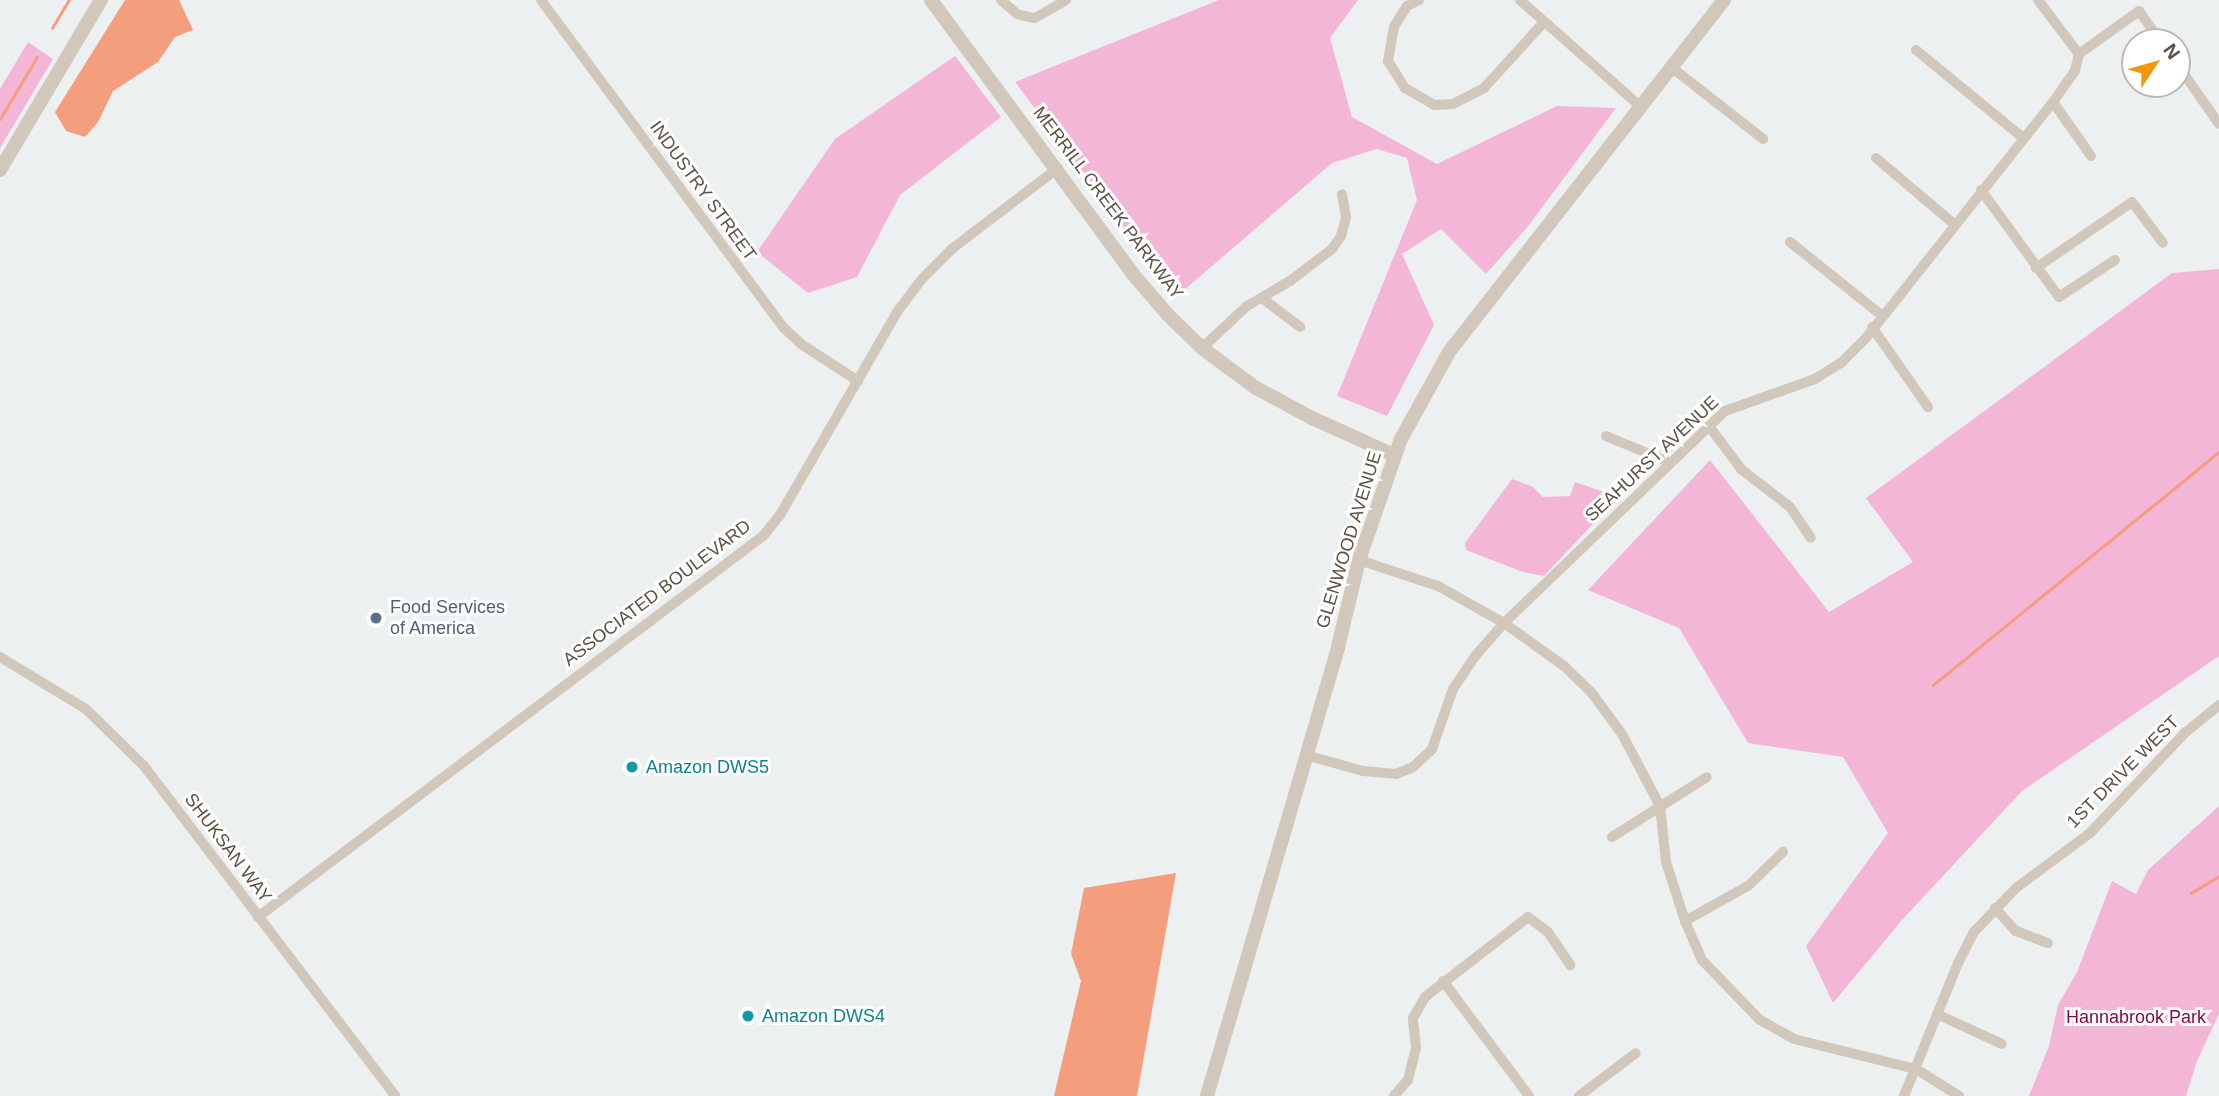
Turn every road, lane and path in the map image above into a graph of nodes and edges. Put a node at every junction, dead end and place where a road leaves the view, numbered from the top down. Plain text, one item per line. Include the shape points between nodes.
1 (101, 0) edge
2 (541, 0) edge
3 (931, 0) edge
4 (1001, 0) edge
5 (1066, 0) edge
6 (1419, 0) edge
7 (1520, 0) edge
8 (1724, 0) edge
9 (2038, 0) edge
10 (1544, 22) junction
11 (2151, 28) edge
12 (1916, 50) dead end
13 (2079, 54) junction
14 (1671, 67) junction
15 (2191, 84) edge
16 (2053, 102) junction
17 (1640, 106) junction
18 (2219, 124) edge
19 (2022, 137) junction
20 (1763, 139) dead end
21 (2091, 156) dead end
22 (1876, 158) dead end
23 (1058, 169) junction
24 (0, 170) edge
25 (1981, 190) junction
26 (1342, 194) dead end
27 (1954, 223) junction
28 (1790, 242) dead end
29 (2163, 243) dead end
30 (2115, 260) dead end
31 (2036, 268) junction
32 (1262, 298) junction
33 (1881, 315) junction
34 (1300, 327) dead end
35 (1872, 327) junction
36 (1202, 348) junction
37 (858, 381) junction
38 (1928, 407) dead end
39 (1709, 426) junction
40 (1606, 436) dead end
41 (1394, 455) junction
42 (1671, 463) junction
43 (1811, 538) dead end
44 (1359, 560) junction
45 (1504, 624) junction
46 (0, 657) edge
47 (2219, 705) edge
48 (1306, 755) junction
49 (1707, 777) dead end
50 (1660, 806) junction
51 (1612, 837) dead end
52 (1783, 852) dead end
53 (1995, 908) junction
54 (258, 917) junction
55 (1685, 921) junction
56 (2048, 943) dead end
57 (1570, 965) dead end
58 (1443, 981) junction
59 (1939, 1015) junction
60 (2002, 1044) dead end
61 (1636, 1053) dead end
62 (1916, 1069) junction
63 (395, 1096) edge
64 (1207, 1096) edge
65 (1394, 1096) edge
66 (1529, 1096) edge
67 (1579, 1096) edge
68 (1904, 1096) edge
69 (1959, 1096) edge

1 - 24 street
2 - 37 street, INDUSTRY STREET via 784,328 800,344
3 - 23 street, MERRILL CREEK PARKWAY
4 - 5 street via 1017,14 1035,18
6 - 10 street via 1407,6 1394,27 1388,61 1405,88 1434,105 1469,98 1484,88
7 - 10 street
8 - 14 street, GLENWOOD AVENUE
9 - 13 street
10 - 17 street
11 - 13 street via 2139,11
12 - 19 street
13 - 16 street, SEAHURST AVENUE via 2075,70
14 - 17 street, GLENWOOD AVENUE
14 - 20 street
15 - 18 street
16 - 19 street, SEAHURST AVENUE
16 - 21 street
17 - 41 street, GLENWOOD AVENUE via 1449,352
19 - 25 street, SEAHURST AVENUE
22 - 27 street
23 - 36 street, MERRILL CREEK PARKWAY via 1132,272
23 - 37 street, ASSOCIATED BOULEVARD via 953,247 922,279 897,312
25 - 27 street, SEAHURST AVENUE
25 - 31 street
26 - 32 street via 1346,217 1332,249
27 - 33 street, SEAHURST AVENUE
28 - 33 street
29 - 31 street via 2132,202
30 - 31 street via 2059,297
32 - 34 street
32 - 36 street
33 - 35 street, SEAHURST AVENUE
35 - 38 street
35 - 39 street, SEAHURST AVENUE via 1841,363 1815,379 1725,411
36 - 41 street, MERRILL CREEK PARKWAY via 1256,388
37 - 54 street, ASSOCIATED BOULEVARD via 780,515 747,551
39 - 42 street, SEAHURST AVENUE
39 - 43 street via 1741,469 1790,507
40 - 42 street
41 - 44 street, GLENWOOD AVENUE
42 - 45 street, SEAHURST AVENUE
44 - 45 street via 1438,586
44 - 48 street, GLENWOOD AVENUE
45 - 48 street, SEAHURST AVENUE via 1460,677 1432,749 1413,767 1396,774 1363,771
45 - 50 street via 1564,666 1591,692 1622,734
46 - 54 street, SHUKSAN WAY via 86,709 114,734 144,766
47 - 53 street, 1ST DRIVE WEST via 2186,732 2090,833
48 - 64 street, GLENWOOD AVENUE
49 - 50 street
50 - 51 street
50 - 55 street via 1666,862
52 - 55 street via 1748,886
53 - 56 street via 2016,931
53 - 59 street, 1ST DRIVE WEST via 1969,942
54 - 63 street, SHUKSAN WAY
55 - 62 street via 1702,960 1760,1020 1794,1040
57 - 58 street via 1548,932 1528,917
58 - 65 street via 1424,997 1413,1018 1416,1048 1408,1080
58 - 66 street
59 - 60 street
59 - 62 street, 1ST DRIVE WEST
61 - 67 street
62 - 68 street, 1ST DRIVE WEST
62 - 69 street

